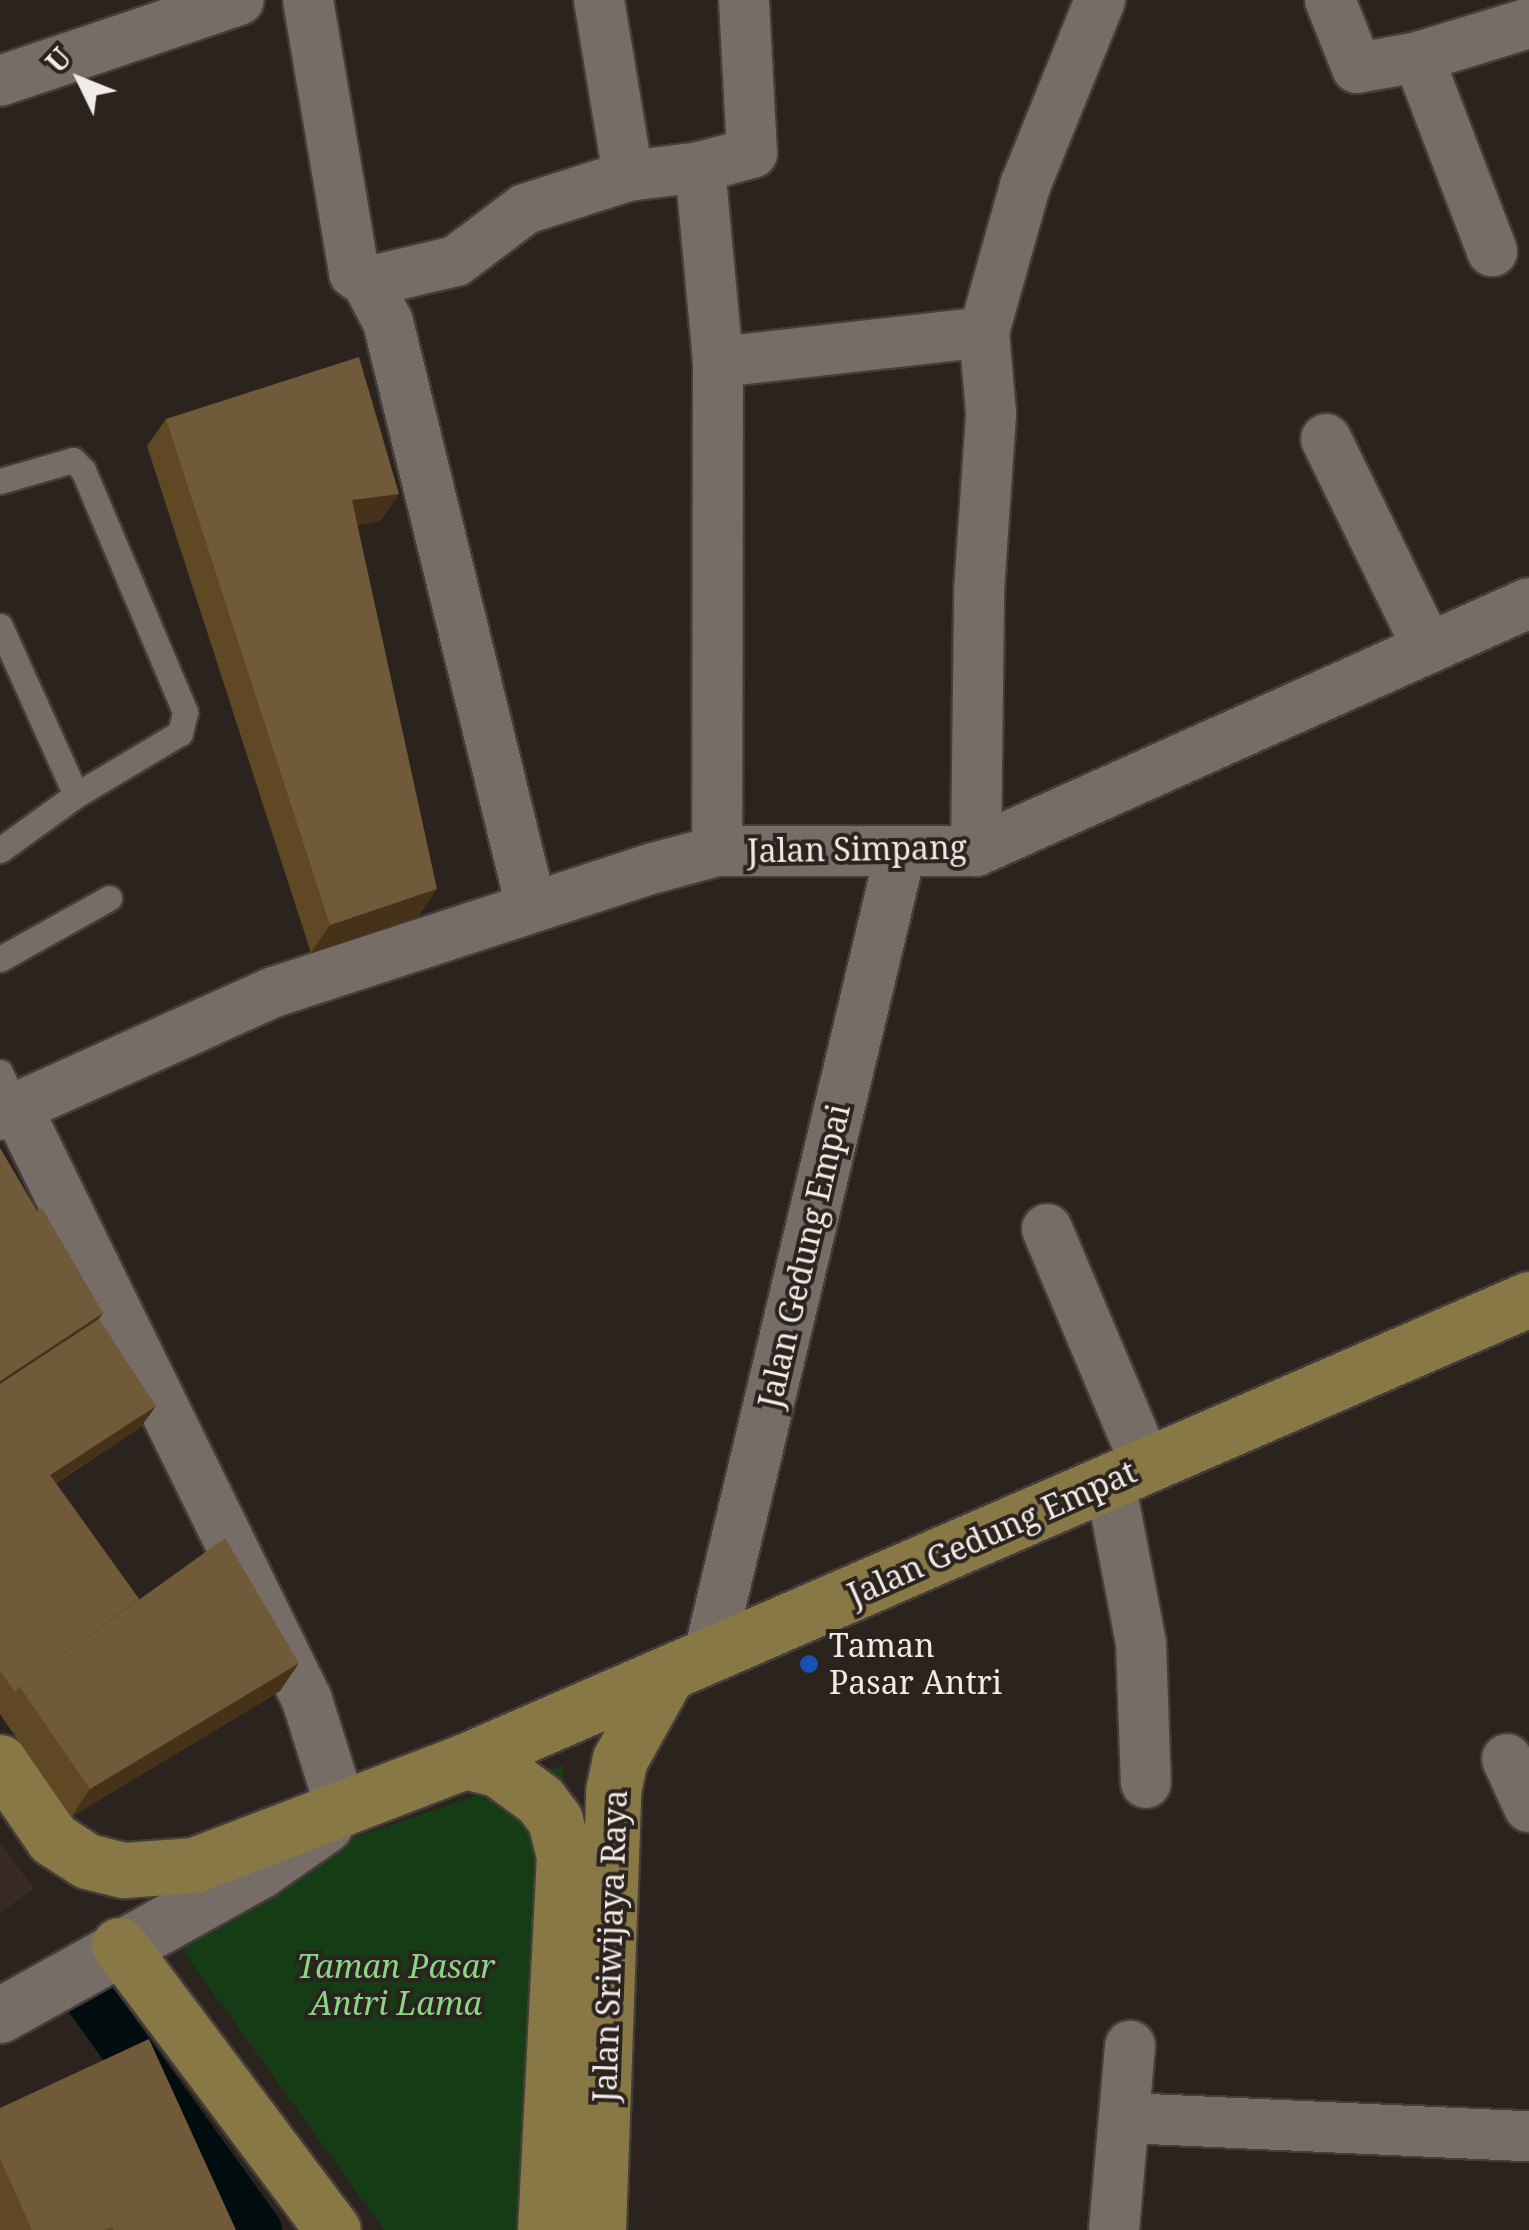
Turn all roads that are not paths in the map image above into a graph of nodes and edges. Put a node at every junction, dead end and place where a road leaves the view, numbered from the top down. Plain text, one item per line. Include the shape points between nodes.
1 (239, 0) edge
2 (308, 0) edge
3 (599, 0) edge
4 (744, 0) edge
5 (1100, 0) edge
6 (1330, 0) edge
7 (1529, 22) edge
8 (1418, 57) junction
9 (0, 81) edge
10 (700, 167) junction
11 (628, 176) junction
12 (1492, 250) dead end
13 (367, 282) junction
14 (984, 332) junction
15 (718, 362) junction
16 (1326, 439) dead end
17 (0, 480) edge
18 (1529, 602) edge
19 (0, 626) edge
20 (1428, 648) junction
21 (76, 795) junction
22 (0, 816) edge
23 (8, 844) edge
24 (717, 851) junction
25 (976, 851) junction
26 (900, 854) junction
27 (109, 898) dead end
28 (532, 906) junction
29 (0, 959) edge
30 (5, 1097) edge
31 (1047, 1228) dead end
32 (1529, 1298) edge
33 (1128, 1474) junction
34 (688, 1666) junction
35 (1506, 1759) dead end
36 (465, 1761) junction
37 (2, 1769) edge
38 (1146, 1783) dead end
39 (1529, 1807) edge
40 (342, 1812) junction
41 (120, 1945) junction
42 (0, 2015) edge
43 (1130, 2046) dead end
44 (1126, 2118) junction
45 (1529, 2136) edge
46 (333, 2230) edge
47 (545, 2230) edge
48 (598, 2230) edge
49 (1114, 2230) edge

1 - 9 street
2 - 13 street via 354,274
3 - 11 street
4 - 10 street via 752,152
5 - 14 street via 1025,186
6 - 8 street via 1357,68
7 - 8 street
8 - 12 street
10 - 11 street
10 - 15 street
11 - 13 street via 524,209 456,261
13 - 28 street via 388,322
14 - 15 street
14 - 25 street via 991,413 977,628
15 - 24 street
16 - 20 street
17 - 21 lane via 73,460 84,470 185,712 180,733
18 - 20 street, Jalan Simpang
19 - 21 lane
20 - 25 street, Jalan Simpang
21 - 23 lane
22 - 23 lane
24 - 26 street, Jalan Simpang via 829,847
24 - 28 street, Jalan Simpang
25 - 26 street, Jalan Simpang
26 - 34 street, Jalan Gedung Empai
27 - 29 lane
28 - 30 street, Jalan Simpang via 274,992
30 - 40 street via 294,1671
31 - 33 street
32 - 33 main road, Jalan Gedung Empat
33 - 34 main road, Jalan Gedung Empat
33 - 38 street
34 - 36 main road, Jalan Gedung Empat
34 - 48 main road, Jalan Sriwijaya Raya via 633,1730 613,1791
35 - 39 street
36 - 40 main road, Jalan Gedung Empat
36 - 47 main road, Jalan Sriwijaya Raya via 498,1769 540,1800 555,1820 564,1854
37 - 40 main road, Jalan Gedung Empat via 52,1838 87,1861 124,1870 194,1865
40 - 41 main road via 260,1870
41 - 42 main road
41 - 46 main road
43 - 44 street
44 - 45 street
44 - 49 street

